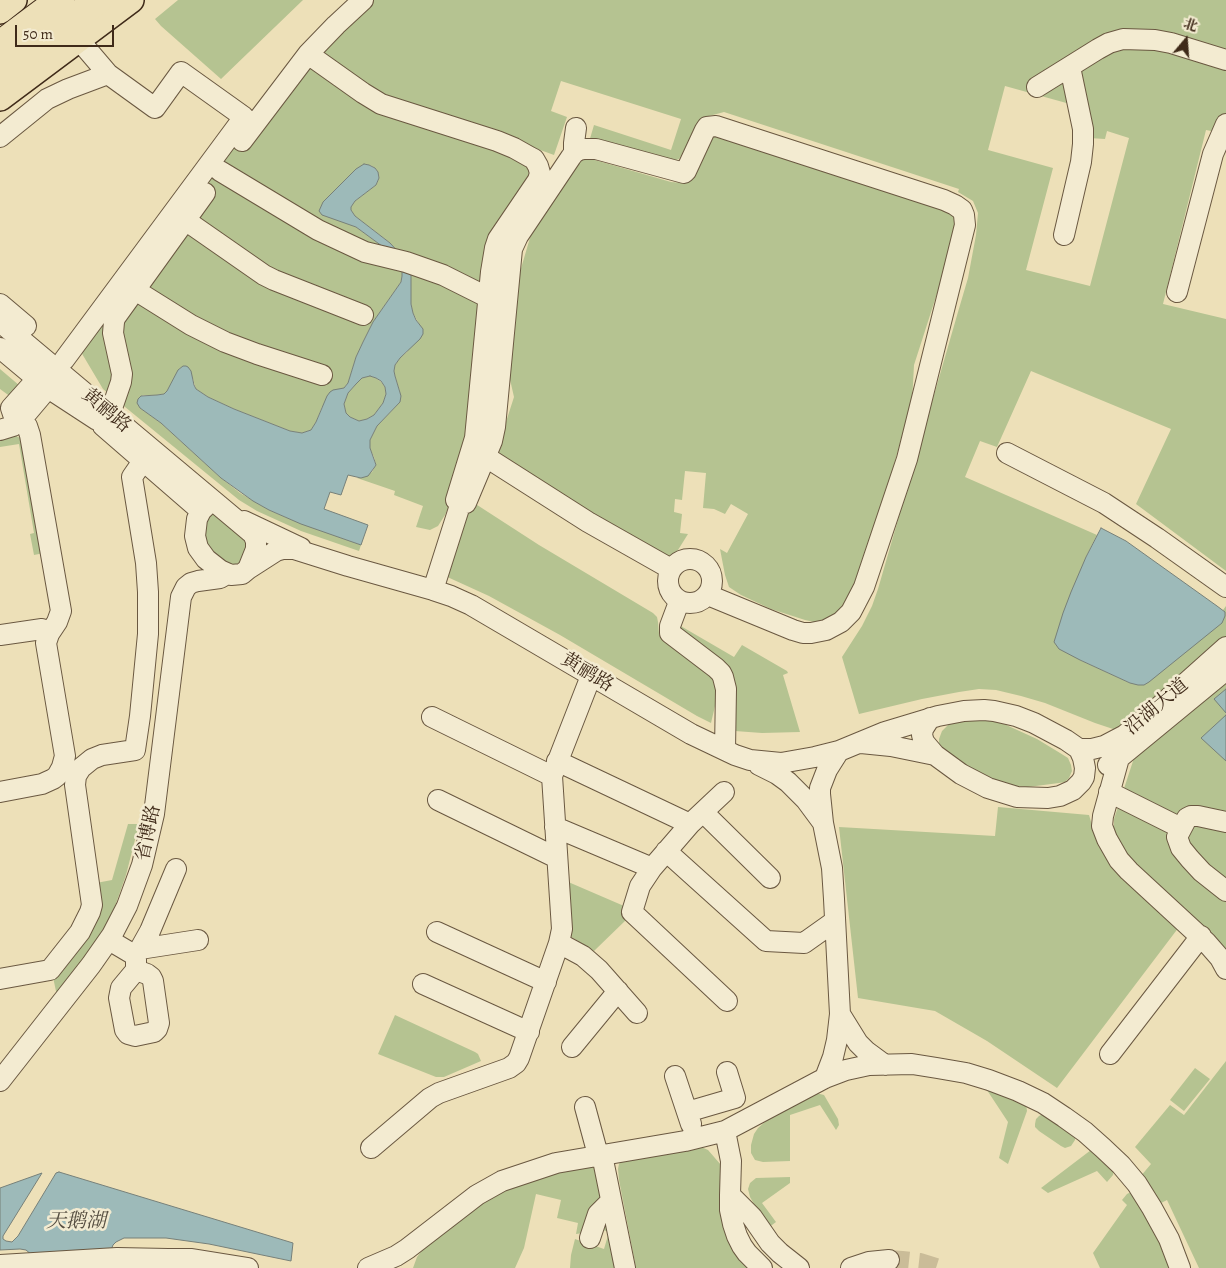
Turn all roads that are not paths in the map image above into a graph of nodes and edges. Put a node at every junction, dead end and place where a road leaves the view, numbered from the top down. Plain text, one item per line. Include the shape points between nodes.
1 (60, 0) edge
2 (98, 0) edge
3 (131, 0) edge
4 (363, 0) edge
5 (79, 40) junction
6 (0, 45) edge
7 (308, 54) junction
8 (1226, 60) edge
9 (1070, 67) junction
10 (0, 73) edge
11 (108, 74) junction
12 (1037, 87) dead end
13 (0, 98) edge
14 (1226, 124) edge
15 (576, 128) dead end
16 (0, 137) edge
17 (574, 153) junction
18 (220, 171) junction
19 (185, 220) junction
20 (1064, 235) dead end
21 (134, 290) junction
22 (1177, 292) dead end
23 (488, 298) junction
24 (0, 304) edge
25 (363, 316) dead end
26 (0, 322) edge
27 (0, 333) edge
28 (0, 348) edge
29 (64, 360) junction
30 (322, 375) dead end
31 (42, 384) junction
32 (102, 413) junction
33 (16, 414) junction
34 (0, 430) edge
35 (1007, 453) dead end
36 (486, 457) junction
37 (143, 461) junction
38 (461, 502) junction
39 (206, 506) junction
40 (229, 515) junction
41 (314, 555) junction
42 (248, 568) junction
43 (671, 568) junction
44 (227, 574) junction
45 (1226, 587) edge
46 (433, 590) junction
47 (708, 595) junction
48 (679, 602) junction
49 (50, 632) junction
50 (0, 635) edge
51 (1226, 646) edge
52 (1226, 670) edge
53 (591, 676) junction
54 (432, 717) dead end
55 (930, 718) junction
56 (861, 743) junction
57 (1079, 749) junction
58 (725, 750) junction
59 (840, 750) junction
60 (935, 756) junction
61 (1119, 758) junction
62 (750, 760) junction
63 (555, 768) junction
64 (1081, 782) junction
65 (0, 792) edge
66 (724, 792) dead end
67 (1109, 792) junction
68 (438, 800) dead end
69 (697, 818) junction
70 (1226, 822) edge
71 (823, 823) junction
72 (555, 828) junction
73 (1181, 828) junction
74 (666, 851) junction
75 (557, 858) junction
76 (652, 868) junction
77 (176, 869) dead end
78 (770, 878) dead end
79 (1226, 891) edge
80 (835, 921) junction
81 (437, 932) dead end
82 (1201, 936) junction
83 (109, 940) junction
84 (198, 940) dead end
85 (559, 943) junction
86 (137, 958) junction
87 (1226, 969) edge
88 (0, 979) edge
89 (546, 982) junction
90 (423, 984) dead end
91 (618, 991) junction
92 (727, 1001) dead end
93 (839, 1006) junction
94 (637, 1013) dead end
95 (529, 1032) junction
96 (572, 1047) dead end
97 (1110, 1054) dead end
98 (885, 1065) junction
99 (727, 1072) dead end
100 (675, 1076) dead end
101 (825, 1078) junction
102 (0, 1081) edge
103 (585, 1107) dead end
104 (687, 1112) junction
105 (725, 1131) junction
106 (696, 1139) junction
107 (371, 1148) dead end
108 (600, 1155) junction
109 (730, 1195) junction
110 (611, 1201) junction
111 (590, 1238) dead end
112 (405, 1259) edge
113 (889, 1260) tunnel mouth
114 (0, 1264) edge
115 (248, 1268) edge
116 (368, 1268) edge
117 (624, 1268) edge
118 (762, 1268) edge
119 (799, 1268) edge
120 (851, 1268) edge
121 (1180, 1268) edge

1 - 6 highway
2 - 10 highway
3 - 5 main road
4 - 7 street
5 - 11 street
5 - 13 main road
7 - 18 street
7 - 23 street via 381,104 497,142 534,159 539,177 498,239
8 - 9 street via 1170,43 1123,39 1109,43
9 - 12 street
9 - 20 street via 1083,144
11 - 16 street via 47,99
11 - 29 street via 154,108 181,72 244,117
14 - 22 street via 1213,154
15 - 17 street
17 - 36 street via 512,249 494,427
17 - 47 street via 584,149 596,150 684,173 707,127 716,126 944,200 960,208 964,215 965,224 907,459 864,587 851,612 826,630 811,633 793,630
18 - 19 street
18 - 23 street via 318,230 365,252 443,275
19 - 21 street
19 - 25 street via 264,275
21 - 30 street via 225,342
21 - 32 street via 114,322 121,382
23 - 38 street via 475,438 456,500
24 - 29 street
26 - 32 street, 黄鹂路
27 - 32 street, 黄鹂路 via 65,388
28 - 31 street
29 - 32 street
31 - 32 street
31 - 33 street
32 - 37 street, 黄鹂路
32 - 39 street, 黄鹂路
33 - 34 street via 13,426
33 - 49 street via 30,435 61,610
35 - 45 street via 1104,503
36 - 38 street via 466,503
36 - 43 street via 588,522
37 - 39 street, 黄鹂路
37 - 88 street via 132,477 148,592 148,634 135,750 92,759 76,776 92,905 80,932 50,970
38 - 46 street
39 - 40 street, 黄鹂路
39 - 44 street via 197,520 198,548 214,566
40 - 41 street, 黄鹂路
40 - 42 street, 黄鹂路 via 255,538 256,549
41 - 42 street, 黄鹂路 via 283,549
41 - 46 street, 黄鹂路
42 - 44 street, 黄鹂路 via 238,575
43 - 47 street via 682,560 703,563 711,575
43 - 48 street via 667,583
44 - 83 street, 省博路 via 191,583 183,590 150,836 134,888
46 - 53 street, 黄鹂路 via 471,605
47 - 48 street via 695,603
48 - 58 street via 670,633 723,677 726,689
49 - 50 street via 42,629
49 - 65 street via 46,647 65,751 64,763 57,776 48,782
51 - 57 street, 沿湖大道 via 1125,735 1104,746
52 - 61 street
53 - 58 street, 黄鹂路
53 - 63 street
54 - 63 street
55 - 56 street, 黄鹂路
55 - 57 street, 黄鹂路 via 974,710 1005,713 1034,723
55 - 60 street via 922,737
56 - 59 street, 黄鹂路
56 - 60 street
57 - 64 street via 1085,768
58 - 62 street, 黄鹂路
59 - 62 street, 黄鹂路 via 789,762
59 - 71 street via 820,788
60 - 64 street via 975,782 1017,797 1060,796
61 - 64 street
61 - 67 street
62 - 71 street via 788,782
63 - 69 street
63 - 72 street
66 - 69 street
67 - 73 street
67 - 82 street via 1102,826 1112,850 1129,871
68 - 75 street
69 - 74 street
69 - 78 street
70 - 73 street via 1191,816
71 - 80 street via 832,868
72 - 75 street
72 - 76 street
73 - 79 street via 1177,837 1181,848 1202,872
74 - 76 street
74 - 80 street via 766,941 804,943
75 - 85 street via 562,929
76 - 92 street via 640,886 632,912
77 - 86 street
80 - 93 street
81 - 89 street
82 - 87 street
82 - 97 street
83 - 86 street
83 - 102 street, 省博路
84 - 86 street
85 - 89 street
85 - 91 street via 591,962
89 - 95 street
90 - 95 street
91 - 94 street
91 - 96 street
93 - 98 street via 858,1042
93 - 101 street via 837,1040
95 - 107 street via 513,1066 430,1098
98 - 101 street via 856,1068
98 - 121 street via 912,1064 989,1080 1018,1091 1064,1117 1103,1148 1137,1184 1170,1239
99 - 104 street via 735,1098
100 - 104 street
101 - 105 street
103 - 108 street
104 - 106 street
105 - 106 street
105 - 109 street via 731,1161
106 - 108 street
108 - 110 street
108 - 112 street via 556,1163 489,1187 463,1205
109 - 118 street via 730,1210 737,1236 747,1254
109 - 119 street via 752,1217 780,1254
110 - 111 street via 598,1214
110 - 117 street
112 - 116 street via 396,1256
113 - 120 street
114 - 115 street via 117,1258 192,1260

